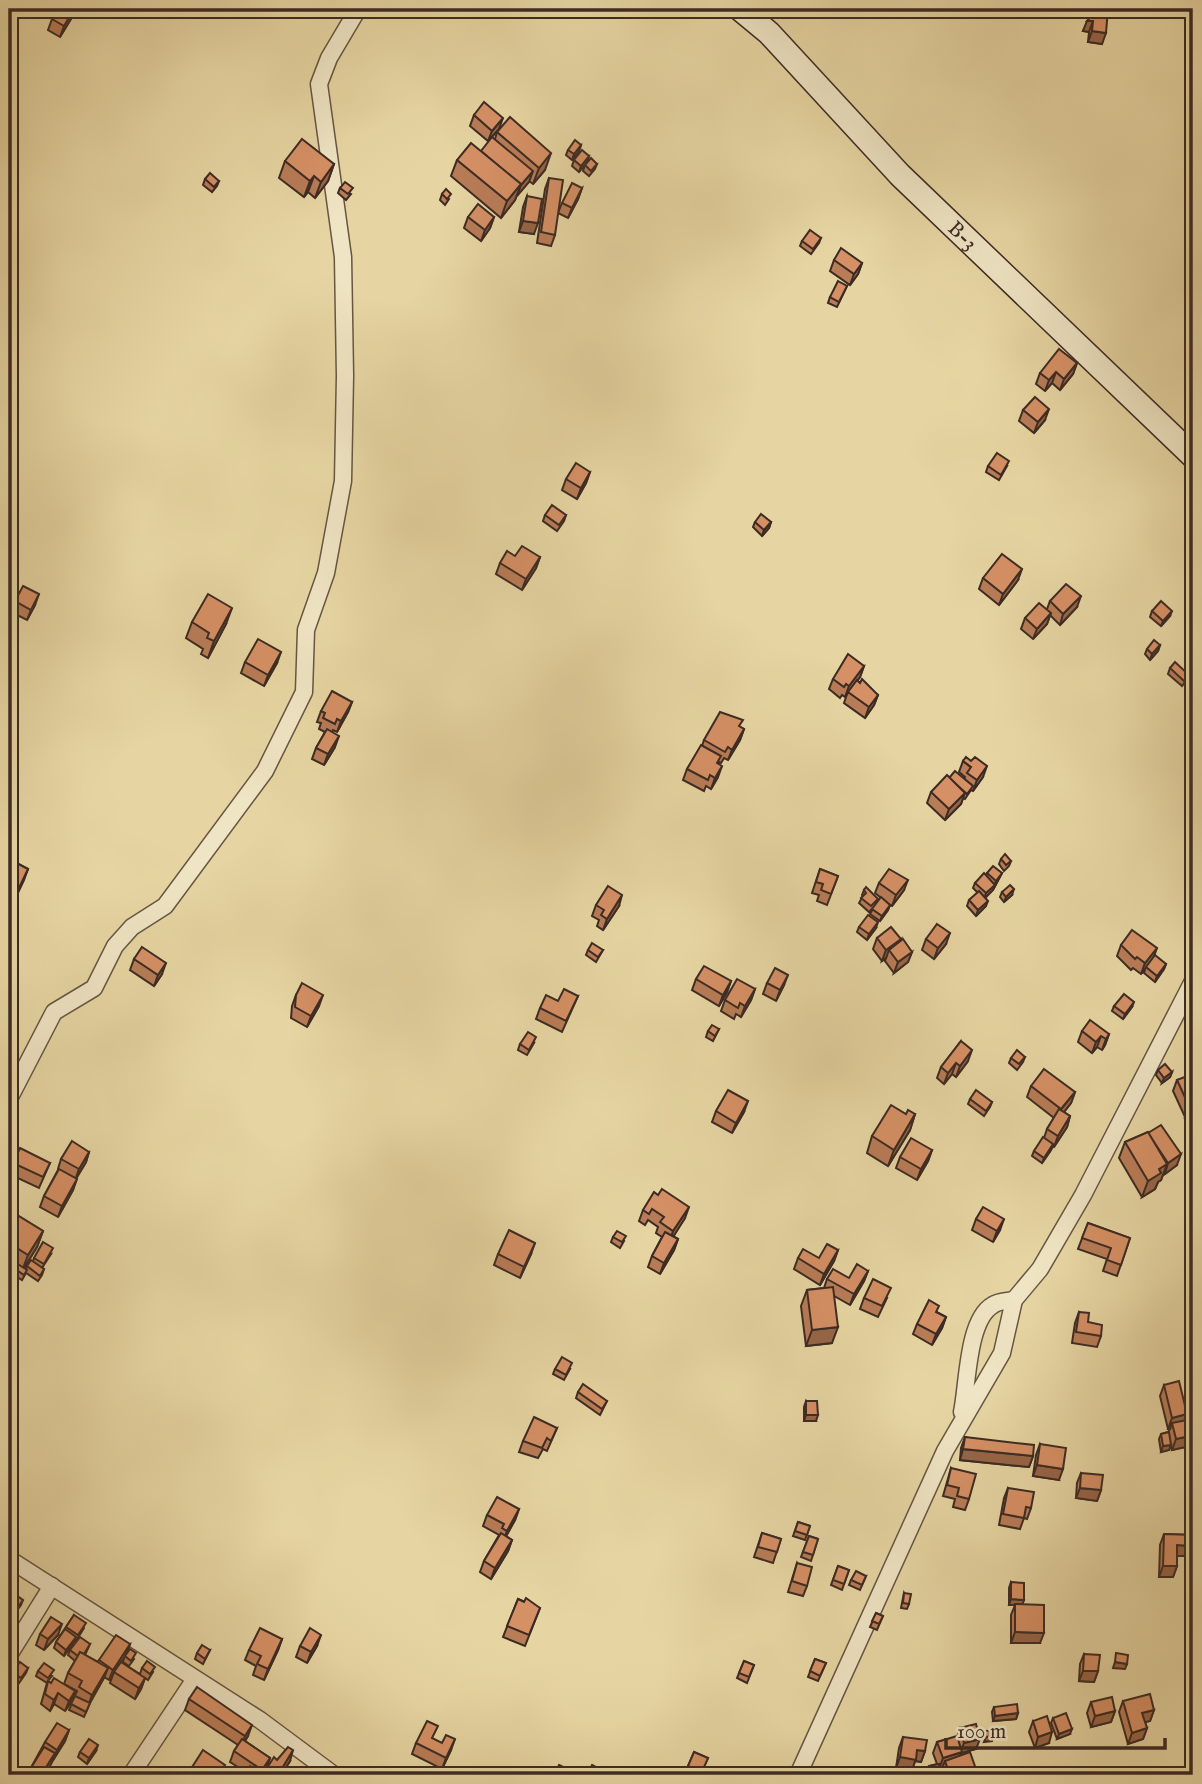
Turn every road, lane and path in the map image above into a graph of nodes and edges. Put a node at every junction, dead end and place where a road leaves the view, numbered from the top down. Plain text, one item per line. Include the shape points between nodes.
1 (358, 9) edge
2 (740, 9) edge
3 (1193, 456) edge
4 (1193, 981) edge
5 (9, 1099) edge
6 (1014, 1300) junction
7 (960, 1425) junction
8 (9, 1559) edge
9 (52, 1586) junction
10 (9, 1655) edge
11 (195, 1679) junction
12 (131, 1775) edge
13 (334, 1775) edge
14 (798, 1775) edge

1 - 5 street via 319,83 343,257 343,481 326,573 306,630 304,692 258,781 165,906 132,927 116,946 94,988 54,1012
2 - 3 main road, B-3 via 769,33 900,176
4 - 6 street via 1083,1195 1040,1269
6 - 7 street via 1002,1353
6 - 7 street via 994,1303 979,1317
7 - 14 street via 944,1451
8 - 9 street
9 - 10 street
9 - 11 street
11 - 12 street
11 - 13 street

